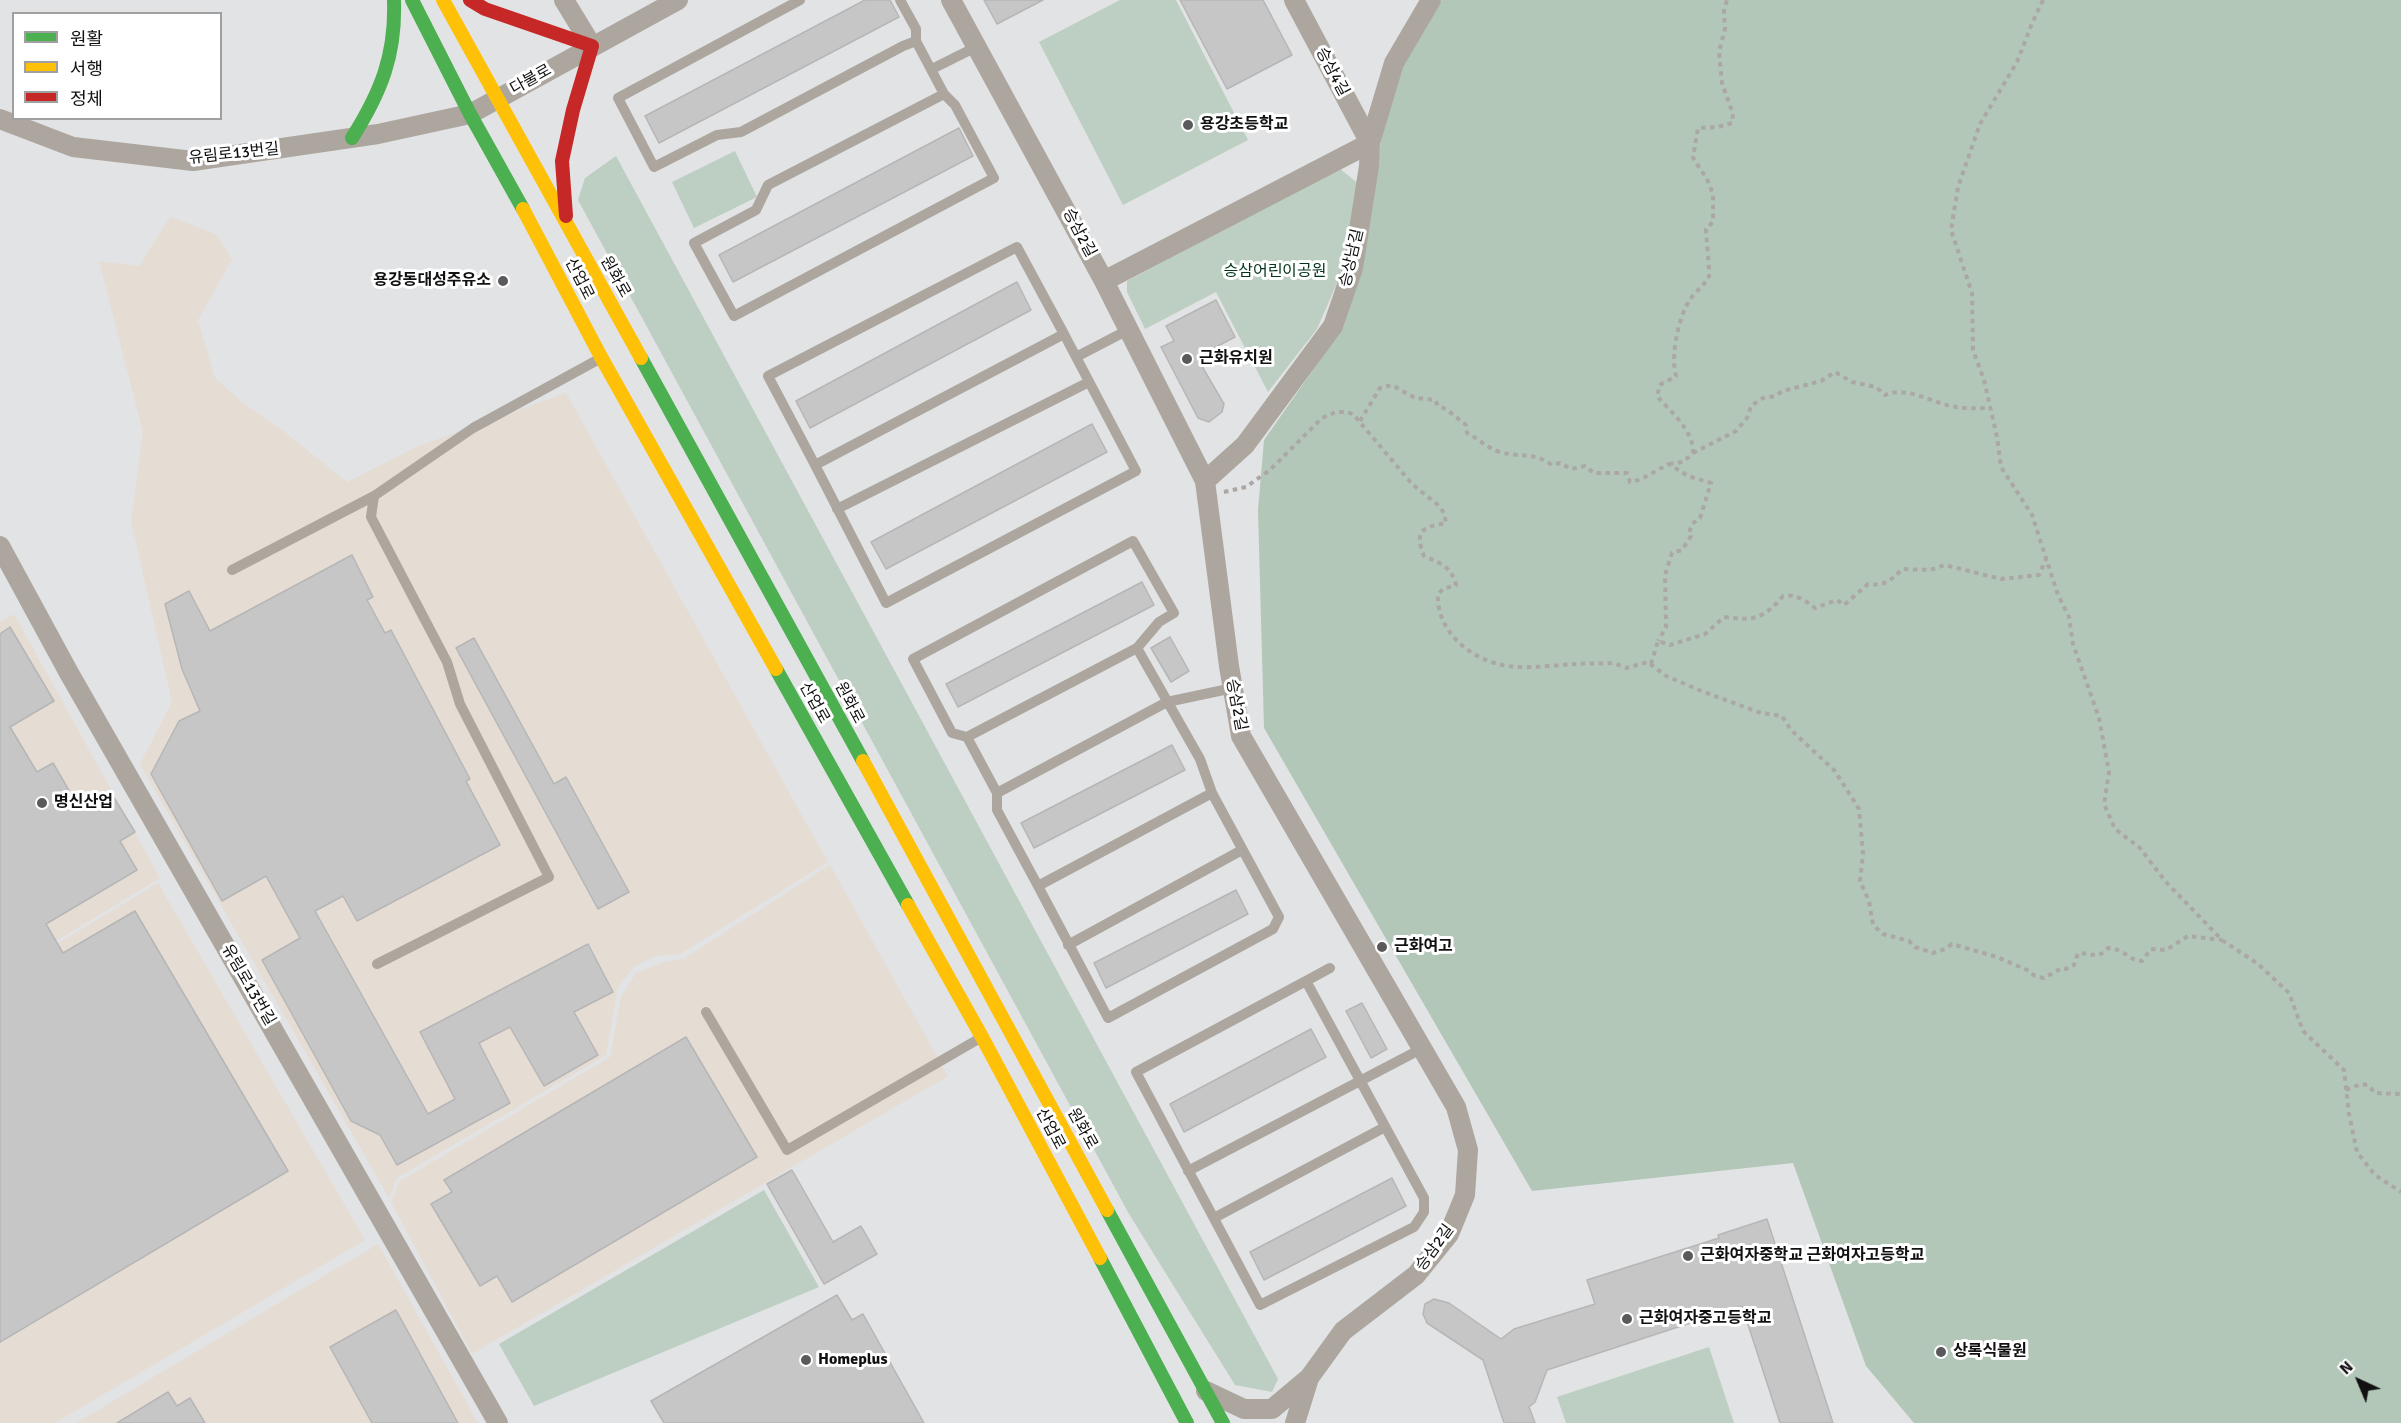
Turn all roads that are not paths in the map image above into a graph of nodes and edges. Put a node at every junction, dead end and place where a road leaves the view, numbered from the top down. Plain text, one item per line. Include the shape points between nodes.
1 (394, 0) edge
2 (412, 0) edge
3 (442, 0) edge
4 (470, 0) edge
5 (564, 0) edge
6 (678, 0) edge
7 (800, 0) edge
8 (900, 0) edge
9 (951, 0) edge
10 (1294, 0) edge
11 (1431, 0) edge
12 (916, 41) junction
13 (592, 46) junction
14 (978, 46) junction
15 (932, 69) junction
16 (944, 94) junction
17 (497, 99) junction
18 (470, 114) junction
19 (0, 119) edge
20 (352, 138) junction
21 (1371, 143) junction
22 (566, 224) junction
23 (1104, 281) junction
24 (1128, 330) junction
25 (1064, 334) junction
26 (601, 357) junction
27 (1076, 357) junction
28 (1089, 381) junction
29 (815, 465) junction
30 (1207, 489) junction
31 (374, 496) junction
32 (837, 509) junction
33 (0, 546) edge
34 (232, 570) dead end
35 (1137, 648) junction
36 (1233, 688) junction
37 (1167, 702) junction
38 (968, 737) junction
39 (996, 793) junction
40 (1212, 793) junction
41 (1242, 850) junction
42 (1038, 886) junction
43 (1068, 945) junction
44 (377, 964) dead end
45 (1330, 968) dead end
46 (1305, 981) junction
47 (706, 1012) dead end
48 (982, 1037) junction
49 (1423, 1048) junction
50 (1360, 1080) junction
51 (1385, 1127) junction
52 (1188, 1171) junction
53 (1214, 1218) junction
54 (1310, 1378) junction
55 (1206, 1391) junction
56 (498, 1423) edge
57 (1187, 1423) edge
58 (1223, 1423) edge
59 (1295, 1423) edge

1 - 20 street via 392,53 384,82
2 - 18 street, 산업로
3 - 17 street, 원화로
4 - 13 street via 485,9
5 - 13 street
6 - 13 street, 다불로
7 - 12 lane via 618,98 654,166 717,135 741,132
8 - 12 lane via 916,29
9 - 14 street, 승삼2길
10 - 21 street, 승삼4길
11 - 21 street, 승상남길 via 1394,63
12 - 15 lane
13 - 17 street, 다불로
13 - 22 street via 562,161
14 - 15 lane
14 - 23 street, 승삼2길
15 - 16 lane
16 - 16 lane via 768,185 756,210 694,243 734,316 994,178 955,105
17 - 18 street, 다불로
17 - 22 street, 원화로
18 - 20 street, 유림로13번길
18 - 26 street, 산업로
19 - 20 street, 유림로13번길 via 73,147 193,161
21 - 23 street
21 - 30 street, 승상남길 via 1353,268 1333,326 1245,445
22 - 55 street, 원화로
23 - 24 street, 승삼2길
24 - 27 lane
24 - 30 street, 승삼2길
25 - 27 lane
25 - 29 lane
25 - 29 lane via 1017,247 768,376
26 - 31 lane via 473,428
26 - 48 street, 산업로
27 - 28 lane
28 - 32 lane
28 - 32 lane via 1136,471 886,603
29 - 32 lane
30 - 36 street, 승삼2길
31 - 34 lane
31 - 44 lane via 371,517 447,663 460,704 549,877
33 - 56 street, 유림로13번길
35 - 37 lane
35 - 38 lane
35 - 38 lane via 1159,622 1174,614 1133,541 913,659 952,733
36 - 37 lane
36 - 49 street, 승삼2길 via 1241,736
37 - 39 lane
37 - 40 lane via 1200,759
38 - 39 lane
39 - 42 lane via 997,810
40 - 41 lane
40 - 42 lane
41 - 43 lane
41 - 43 lane via 1279,917 1273,929 1108,1018
42 - 43 lane
45 - 46 lane
46 - 50 lane
46 - 52 lane via 1136,1072
47 - 48 lane via 786,1150
48 - 57 street, 산업로
49 - 50 lane
49 - 54 street, 승삼2길 via 1456,1107 1468,1150 1465,1196 1449,1234 1416,1275 1343,1331
50 - 51 lane
50 - 52 lane
51 - 53 lane
51 - 53 lane via 1424,1198 1424,1212 1414,1227 1260,1305
52 - 53 lane
54 - 55 street via 1272,1409 1244,1409
54 - 59 street, 승삼2길
55 - 58 street, 원화로

